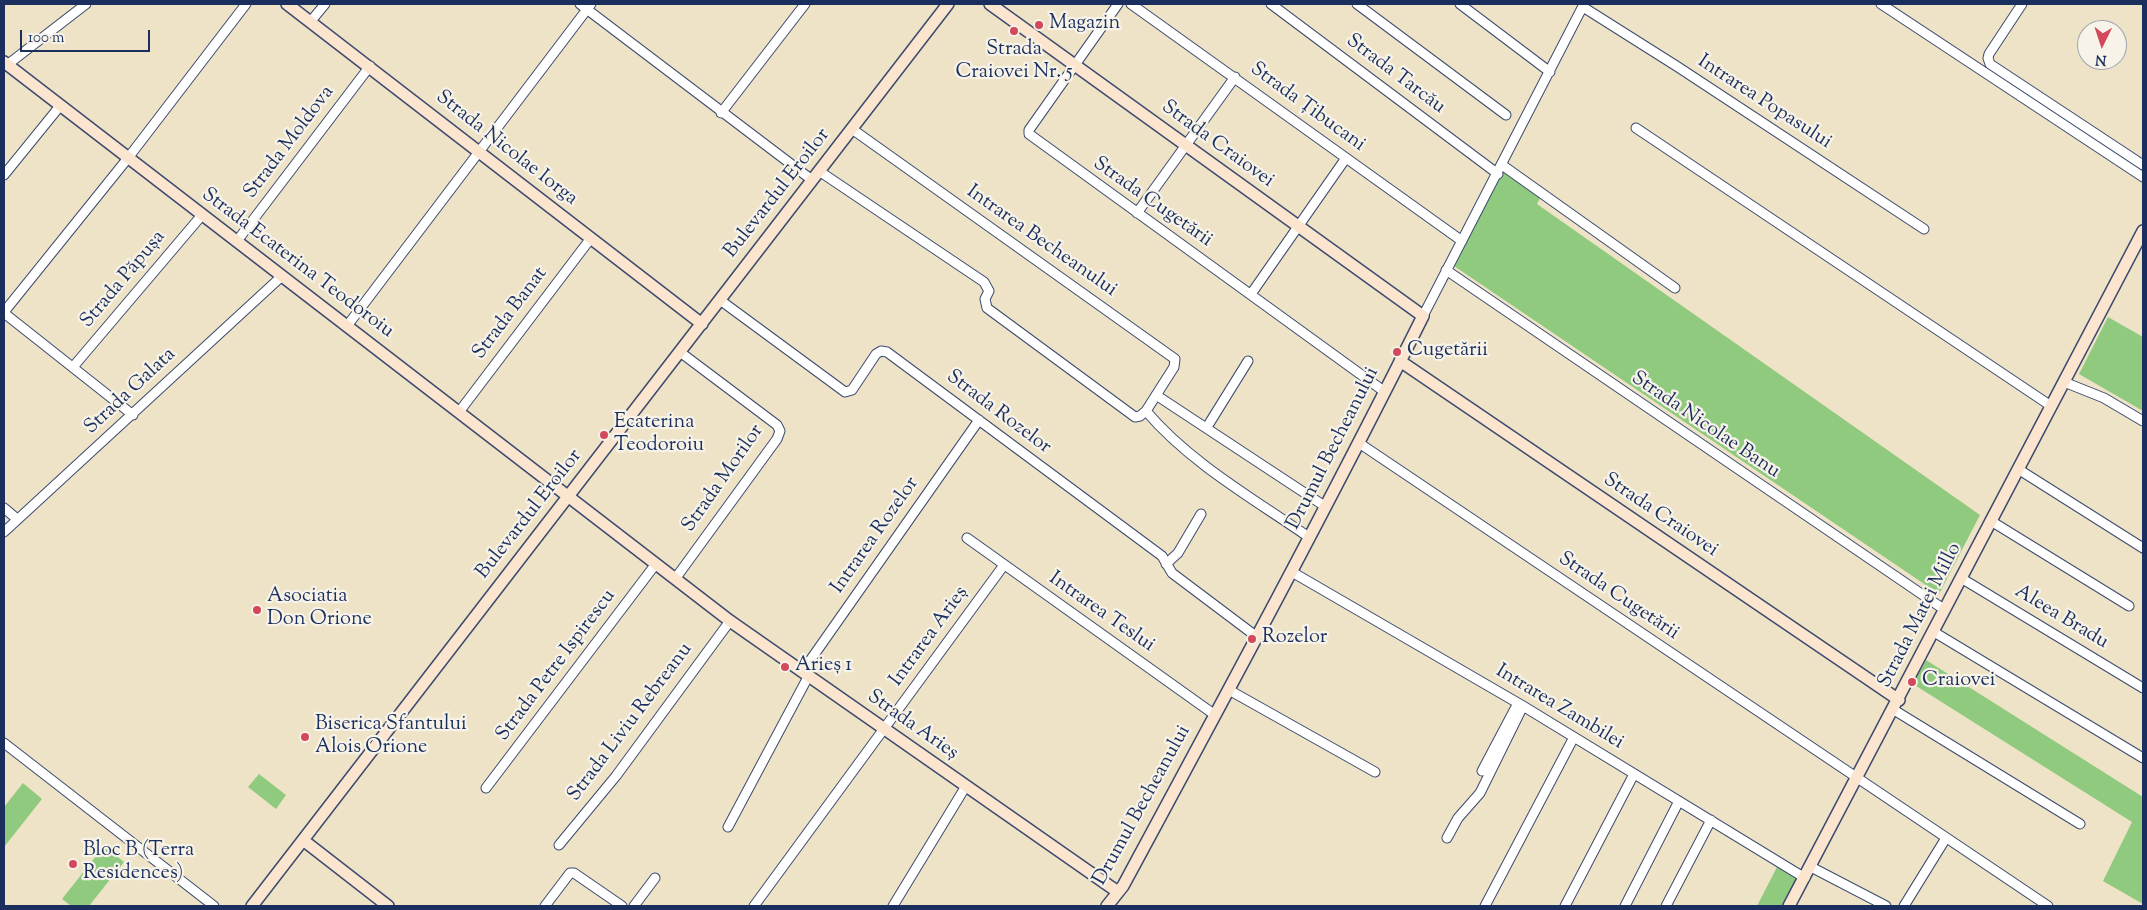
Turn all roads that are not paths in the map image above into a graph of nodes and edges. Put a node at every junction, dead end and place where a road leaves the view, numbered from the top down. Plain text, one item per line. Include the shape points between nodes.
1 (86, 4) edge
2 (246, 4) edge
3 (287, 4) edge
4 (325, 4) edge
5 (805, 4) edge
6 (948, 4) edge
7 (990, 4) edge
8 (1118, 4) edge
9 (1131, 4) edge
10 (1271, 4) edge
11 (1357, 4) edge
12 (1460, 4) edge
13 (1881, 4) edge
14 (2022, 4) edge
15 (586, 6) edge
16 (1584, 6) edge
17 (311, 21) junction
18 (5, 64) edge
19 (370, 66) junction
20 (1074, 66) junction
21 (1550, 72) junction
22 (1235, 77) junction
23 (60, 106) junction
24 (721, 113) junction
25 (1506, 115) dead end
26 (1636, 128) dead end
27 (852, 129) junction
28 (1186, 146) junction
29 (479, 152) junction
30 (128, 158) junction
31 (1346, 158) junction
32 (1502, 165) junction
33 (2143, 165) edge
34 (819, 171) junction
35 (1498, 174) junction
36 (4, 175) edge
37 (2143, 177) edge
38 (812, 180) junction
39 (1137, 213) junction
40 (202, 215) junction
41 (1299, 227) junction
42 (1924, 230) dead end
43 (2143, 231) edge
44 (591, 238) junction
45 (237, 241) junction
46 (1462, 241) junction
47 (1446, 270) junction
48 (282, 276) junction
49 (1675, 288) dead end
50 (1251, 294) junction
51 (720, 300) junction
52 (4, 312) edge
53 (1423, 316) junction
54 (702, 324) junction
55 (347, 326) junction
56 (680, 352) junction
57 (1248, 361) dead end
58 (1400, 361) junction
59 (73, 367) junction
60 (2064, 382) junction
61 (1385, 392) junction
62 (1156, 395) junction
63 (2051, 406) junction
64 (1146, 410) junction
65 (459, 412) junction
66 (133, 415) junction
67 (979, 420) junction
68 (2143, 421) edge
69 (1207, 427) junction
70 (1359, 443) junction
71 (2018, 470) junction
72 (568, 497) junction
73 (1326, 507) junction
74 (4, 508) edge
75 (1201, 514) dead end
76 (18, 519) junction
77 (1991, 521) junction
78 (4, 532) edge
79 (967, 538) dead end
80 (1310, 538) junction
81 (2143, 548) edge
82 (1166, 564) junction
83 (655, 565) junction
84 (1004, 565) junction
85 (1292, 572) junction
86 (1961, 578) junction
87 (675, 579) junction
88 (2129, 606) dead end
89 (1945, 610) junction
90 (730, 621) junction
91 (1934, 632) junction
92 (1257, 637) junction
93 (805, 675) junction
94 (2143, 688) edge
95 (1229, 690) junction
96 (1521, 705) junction
97 (1896, 705) junction
98 (1215, 715) junction
99 (885, 730) junction
100 (1574, 737) junction
101 (4, 743) edge
102 (2143, 758) edge
103 (1482, 771) dead end
104 (1375, 772) dead end
105 (1634, 774) junction
106 (1857, 780) junction
107 (966, 786) junction
108 (486, 788) dead end
109 (1679, 801) junction
110 (1711, 820) junction
111 (2080, 824) dead end
112 (728, 827) dead end
113 (1446, 838) dead end
114 (1946, 838) junction
115 (303, 840) junction
116 (559, 845) dead end
117 (1811, 867) junction
118 (656, 878) dead end
119 (1805, 878) junction
120 (1118, 892) junction
121 (214, 906) edge
122 (252, 906) edge
123 (388, 906) edge
124 (545, 906) edge
125 (622, 906) edge
126 (634, 906) edge
127 (754, 906) edge
128 (893, 906) edge
129 (1107, 906) edge
130 (1485, 906) edge
131 (1565, 906) edge
132 (1625, 906) edge
133 (1666, 906) edge
134 (1790, 906) edge
135 (1886, 906) edge
136 (1904, 906) edge
137 (2048, 906) edge

1 - 18 street
2 - 30 street
3 - 17 street, Strada Nicolae Iorga
4 - 17 street
5 - 24 street
6 - 27 street, Bulevardul Eroilor
7 - 20 street, Strada Craiovei
8 - 20 street, Strada Cugetării
9 - 22 street, Strada Țibucani
10 - 35 street, Strada Tarcău
11 - 25 street
12 - 21 street
13 - 37 street
14 - 33 street via 1989,54 1990,64
15 - 24 street
15 - 29 street
16 - 21 street, Drumul Becheanului
16 - 42 street, Intrarea Popasului
17 - 19 street, Strada Nicolae Iorga
18 - 23 street, Strada Ecaterina Teodoroiu
19 - 29 street, Strada Nicolae Iorga
19 - 45 street, Strada Moldova
20 - 28 street, Strada Craiovei
20 - 39 street, Strada Cugetării via 1029,134
21 - 32 street, Drumul Becheanului
22 - 28 street
22 - 31 street, Strada Țibucani
23 - 30 street, Strada Ecaterina Teodoroiu
23 - 36 street
24 - 38 street
26 - 63 street
27 - 34 street, Bulevardul Eroilor
27 - 62 street, Intrarea Becheanului via 1176,359
28 - 39 street
28 - 41 street, Strada Craiovei
29 - 44 street, Strada Nicolae Iorga
29 - 55 street
30 - 40 street, Strada Ecaterina Teodoroiu
30 - 52 street
31 - 41 street
31 - 46 street, Strada Țibucani
32 - 35 street, Drumul Becheanului
32 - 49 street
34 - 38 street, Bulevardul Eroilor
34 - 64 street via 984,282 989,291 985,299 987,308 1072,373 1135,417
35 - 46 street, Drumul Becheanului
38 - 51 street, Bulevardul Eroilor
39 - 50 street, Strada Cugetării
40 - 45 street, Strada Ecaterina Teodoroiu
40 - 59 street, Strada Păpușa
41 - 50 street
41 - 53 street, Strada Craiovei
43 - 60 street, Strada Matei Millo
44 - 54 street, Strada Nicolae Iorga
44 - 65 street, Strada Banat
45 - 48 street, Strada Ecaterina Teodoroiu
46 - 47 street, Drumul Becheanului
47 - 53 street, Drumul Becheanului
47 - 89 street, Strada Nicolae Banu
48 - 55 street, Strada Ecaterina Teodoroiu
48 - 66 street, Strada Galata
50 - 61 street, Strada Cugetării
51 - 54 street, Bulevardul Eroilor
51 - 67 street, Strada Rozelor via 846,392 852,390 876,354 887,352
52 - 59 street
53 - 58 street, Drumul Becheanului
54 - 56 street, Bulevardul Eroilor
55 - 65 street, Strada Ecaterina Teodoroiu
56 - 72 street, Bulevardul Eroilor
56 - 87 street, Strada Morilor via 777,425 780,431
57 - 69 street
58 - 61 street, Drumul Becheanului
58 - 97 street, Strada Craiovei
59 - 66 street
60 - 63 street, Strada Matei Millo
60 - 68 street via 2104,398
61 - 70 street, Drumul Becheanului
62 - 64 street, Intrarea Becheanului
62 - 69 street
63 - 71 street, Strada Matei Millo
64 - 80 street via 1189,452
65 - 72 street, Strada Ecaterina Teodoroiu
66 - 76 street, Strada Galata
67 - 82 street, Strada Rozelor via 1162,556
67 - 93 street, Intrarea Rozelor
69 - 73 street
70 - 73 street, Drumul Becheanului
70 - 106 street, Strada Cugetării
71 - 77 street, Strada Matei Millo
71 - 81 street
72 - 83 street, Strada Arieș
72 - 115 street, Bulevardul Eroilor
73 - 80 street, Drumul Becheanului
74 - 76 street
75 - 82 street via 1178,553
76 - 78 street, Strada Galata
77 - 86 street, Strada Matei Millo
77 - 88 street
79 - 84 street, Intrarea Teslui
80 - 85 street, Drumul Becheanului
82 - 92 street, Strada Rozelor via 1172,573
83 - 87 street, Strada Arieș
83 - 108 street, Strada Petre Ispirescu
84 - 98 street, Intrarea Teslui
84 - 99 street, Intrarea Arieș
85 - 92 street, Drumul Becheanului
85 - 96 street, Intrarea Zambilei
86 - 89 street, Strada Matei Millo
86 - 94 street, Aleea Bradu
87 - 90 street, Strada Arieș
89 - 91 street, Strada Matei Millo
90 - 93 street, Strada Arieș
90 - 116 street, Strada Liviu Rebreanu via 616,776
91 - 97 street, Strada Matei Millo
91 - 102 street
92 - 95 street, Drumul Becheanului
93 - 99 street, Strada Arieș
93 - 112 street, Intrarea Rozelor
95 - 98 street, Drumul Becheanului
95 - 104 street
96 - 100 street, Intrarea Zambilei
96 - 103 street
96 - 113 street via 1480,793
97 - 106 street, Strada Matei Millo
97 - 111 street
98 - 120 street, Drumul Becheanului
99 - 107 street, Strada Arieș
99 - 127 street, Intrarea Arieș
100 - 105 street, Intrarea Zambilei
100 - 130 street
101 - 121 street
105 - 109 street, Intrarea Zambilei
105 - 131 street
106 - 114 street
106 - 117 street, Strada Matei Millo
107 - 120 street, Strada Arieș
107 - 128 street
109 - 110 street, Intrarea Zambilei
109 - 132 street
110 - 119 street, Intrarea Zambilei
110 - 133 street
114 - 136 street
114 - 137 street
115 - 122 street, Bulevardul Eroilor
115 - 123 street
117 - 119 street, Strada Matei Millo
117 - 135 street
118 - 126 street
119 - 134 street, Strada Matei Millo
120 - 129 street, Drumul Becheanului
124 - 125 street via 570,873 574,873

